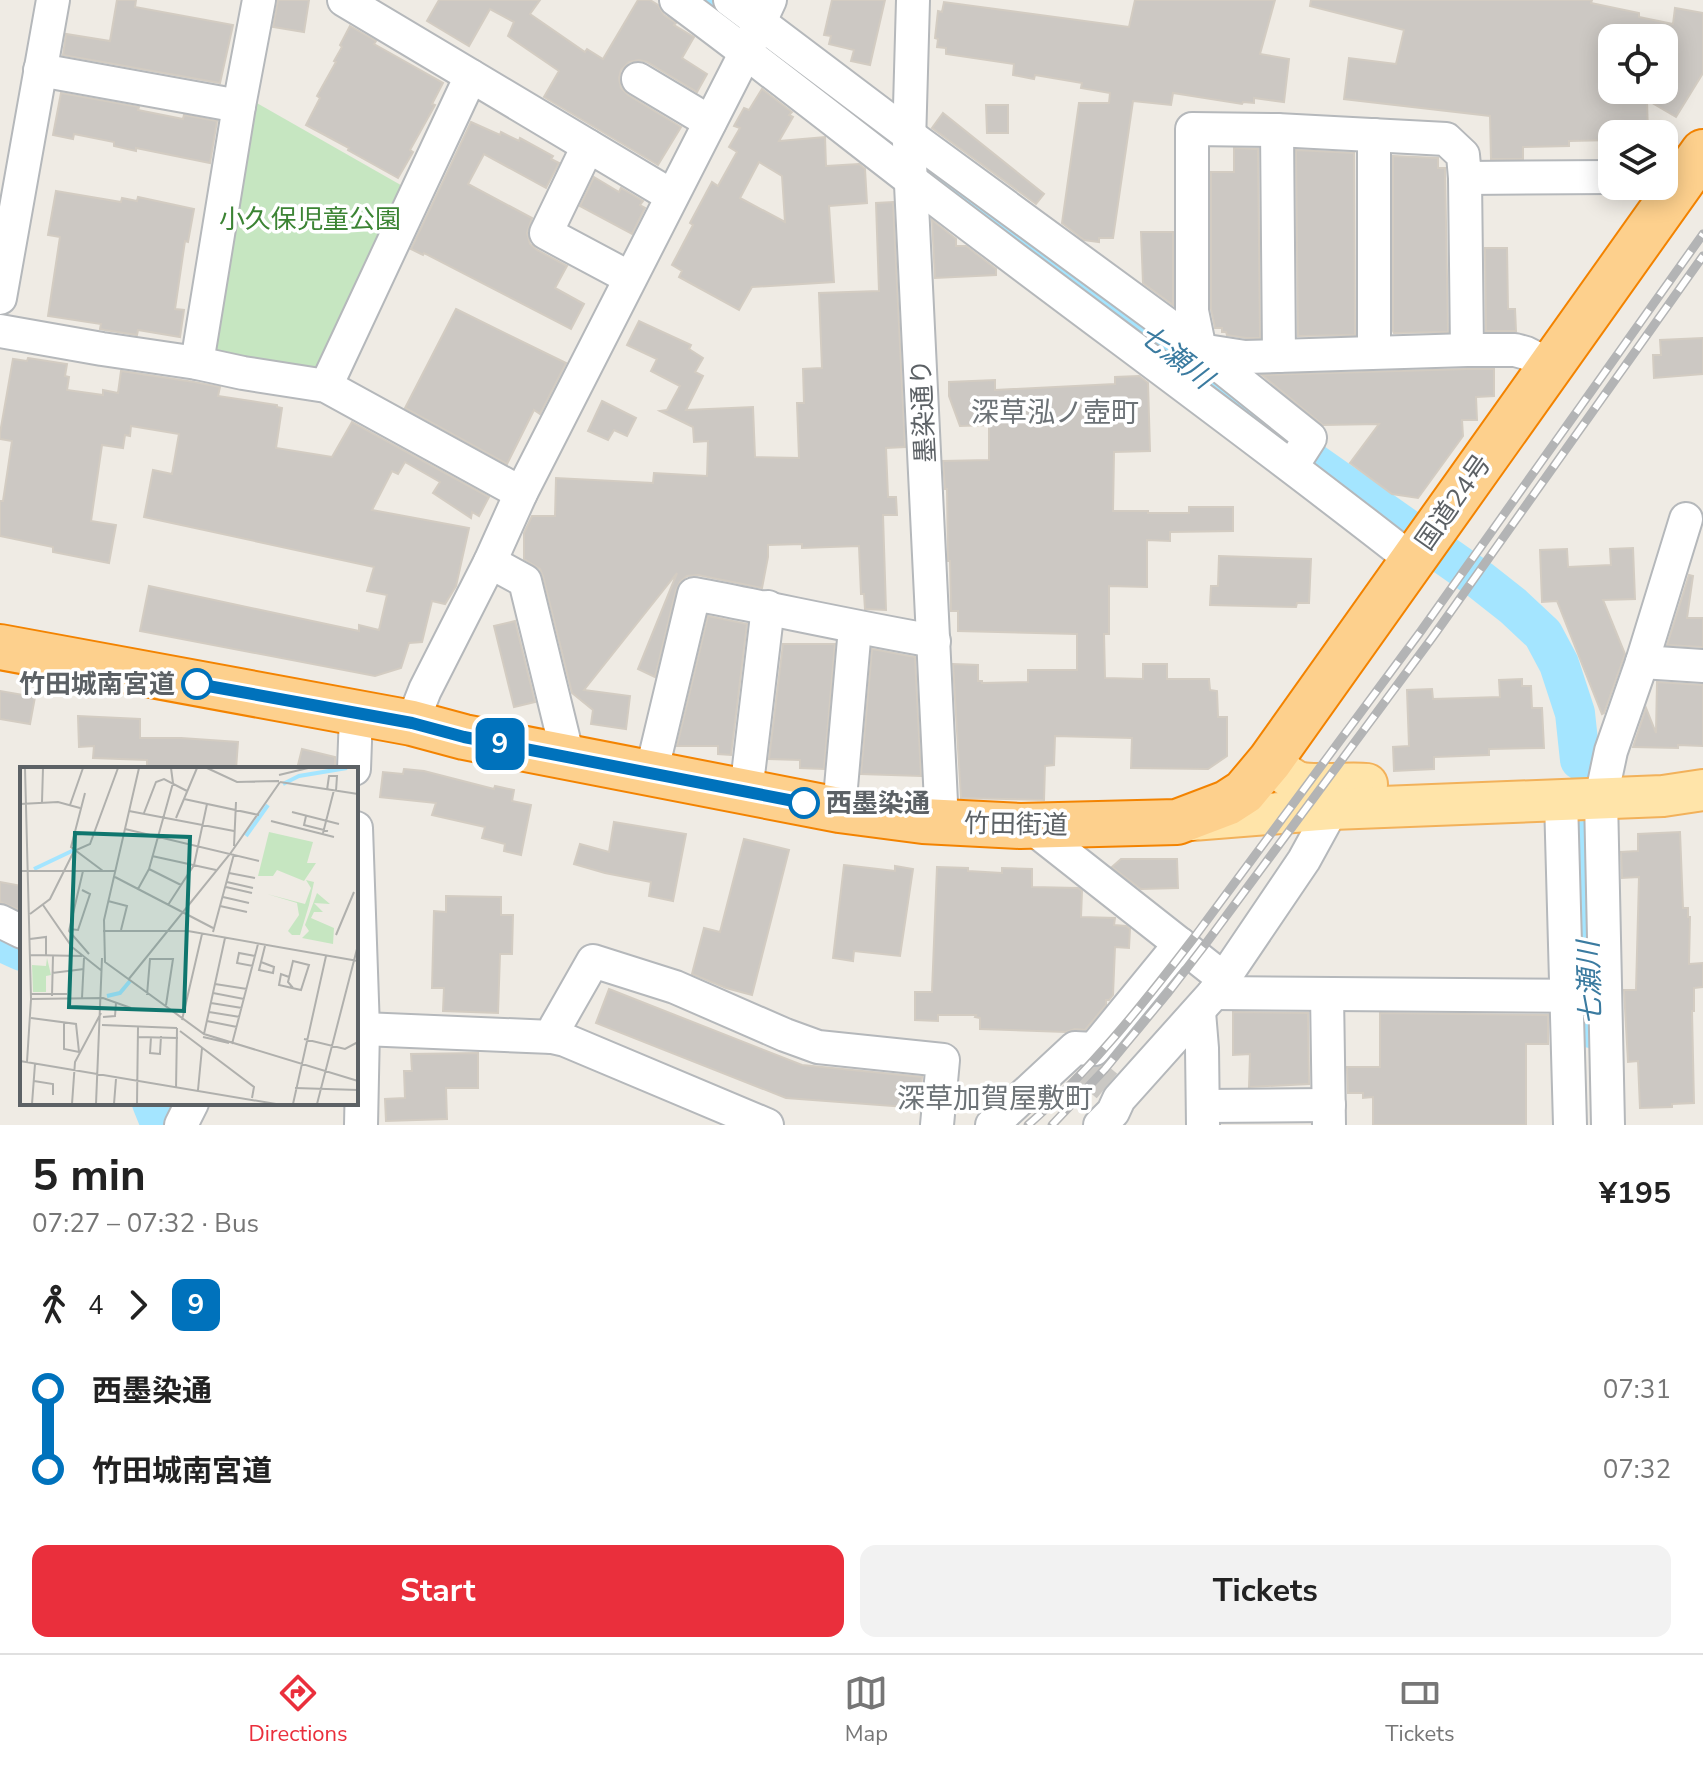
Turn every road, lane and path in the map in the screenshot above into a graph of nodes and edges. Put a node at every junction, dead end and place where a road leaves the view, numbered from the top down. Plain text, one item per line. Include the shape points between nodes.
1 (53, 0) edge
2 (259, 0) edge
3 (344, 0) edge
4 (676, 0) edge
5 (730, 0) edge
6 (913, 0) edge
7 (756, 30) edge
8 (40, 70) junction
9 (471, 76) junction
10 (638, 79) dead end
11 (239, 106) junction
12 (710, 122) junction
13 (1277, 130) junction
14 (1374, 135) junction
15 (588, 146) junction
16 (1703, 152) edge
17 (910, 158) junction
18 (1598, 177) edge
19 (1465, 178) junction
20 (1678, 180) edge
21 (672, 196) junction
22 (1662, 200) edge
23 (630, 278) junction
24 (0, 298) edge
25 (0, 331) edge
26 (1200, 350) junction
27 (1467, 350) junction
28 (1374, 352) junction
29 (1279, 356) junction
30 (197, 363) junction
31 (1550, 365) junction
32 (326, 386) junction
33 (1299, 456) junction
34 (521, 493) junction
35 (1686, 519) dead end
36 (1420, 549) junction
37 (490, 562) junction
38 (768, 607) junction
39 (855, 628) junction
40 (934, 641) junction
41 (0, 647) edge
42 (1642, 662) junction
43 (1703, 666) edge
44 (356, 714) junction
45 (412, 723) junction
46 (568, 757) junction
47 (1270, 761) junction
48 (354, 767) edge
49 (651, 774) junction
50 (1703, 775) edge
51 (1703, 790) edge
52 (746, 792) junction
53 (1663, 796) junction
54 (1601, 798) junction
55 (1561, 800) junction
56 (1703, 801) edge
57 (1456, 804) junction
58 (1332, 809) junction
59 (839, 810) junction
60 (1177, 822) junction
61 (942, 823) junction
62 (1030, 826) junction
63 (358, 895) edge
64 (0, 921) edge
65 (20, 931) edge
66 (1180, 944) junction
67 (1212, 994) junction
68 (1327, 994) junction
69 (1586, 996) junction
70 (363, 1029) junction
71 (552, 1037) junction
72 (1092, 1078) junction
73 (171, 1105) edge
74 (191, 1105) edge
75 (1590, 1112) edge
76 (1203, 1115) edge
77 (1329, 1115) edge
78 (179, 1125) edge
79 (361, 1125) edge
80 (767, 1125) edge
81 (937, 1125) edge
82 (992, 1125) edge
83 (1100, 1125) edge

1 - 8 street
2 - 11 street
3 - 9 street
4 - 7 street
5 - 7 street
6 - 17 street, 墨染通り
7 - 12 street
7 - 17 street
7 - 17 street
8 - 11 street
8 - 24 street
9 - 15 street
9 - 32 street
10 - 12 street
11 - 30 street
12 - 21 street
13 - 14 street
13 - 26 street via 1192,129 1192,311
13 - 29 street
14 - 19 street via 1446,139 1463,155
14 - 28 street
15 - 21 street
15 - 23 street via 546,233
16 - 20 highway, 国道24号
17 - 26 street
17 - 33 street
17 - 40 street, 墨染通り
18 - 19 street
19 - 27 street
21 - 23 street
22 - 31 highway, 国道24号
23 - 34 street
25 - 30 street
26 - 29 street
26 - 33 street via 1310,438
27 - 28 street
27 - 31 street via 1515,350
28 - 29 street
30 - 32 street
31 - 36 highway, 国道24号
32 - 34 street
33 - 36 street
34 - 37 street
35 - 42 street
36 - 47 highway, 国道24号
37 - 45 street
37 - 46 street via 525,581
38 - 39 street
38 - 49 street via 694,594
38 - 52 street
39 - 40 street
39 - 59 street
40 - 61 street, 墨染通り
41 - 44 highway, 竹田街道
42 - 43 street
42 - 54 street
44 - 45 highway, 竹田街道
44 - 48 street
45 - 46 highway, 竹田街道
46 - 49 highway, 竹田街道
47 - 57 main road via 1303,783 1353,782
47 - 60 highway, 国道24号 via 1244,792
49 - 52 highway, 竹田街道
50 - 53 street via 1694,775
51 - 53 main road, 竹田街道
52 - 59 highway, 竹田街道
53 - 54 main road, 竹田街道
53 - 56 main road, 竹田街道
54 - 55 main road, 竹田街道
54 - 69 street
55 - 57 main road, 竹田街道
55 - 69 street
57 - 58 main road, 竹田街道
58 - 60 main road, 竹田街道
58 - 67 street via 1304,860
59 - 61 highway, 竹田街道
60 - 62 highway, 竹田街道
61 - 62 highway, 竹田街道
62 - 66 street
63 - 70 street
64 - 65 street
66 - 67 street
66 - 72 street via 1094,1049 1075,1048
67 - 68 street
67 - 72 street
67 - 76 street via 1202,1048
68 - 69 street
68 - 77 street
69 - 75 street
70 - 71 street
70 - 79 street
71 - 80 street
71 - 81 street via 593,961 675,987 818,1047 943,1060
72 - 82 street
72 - 83 street via 1113,1112
73 - 78 street
74 - 78 street
76 - 77 street

